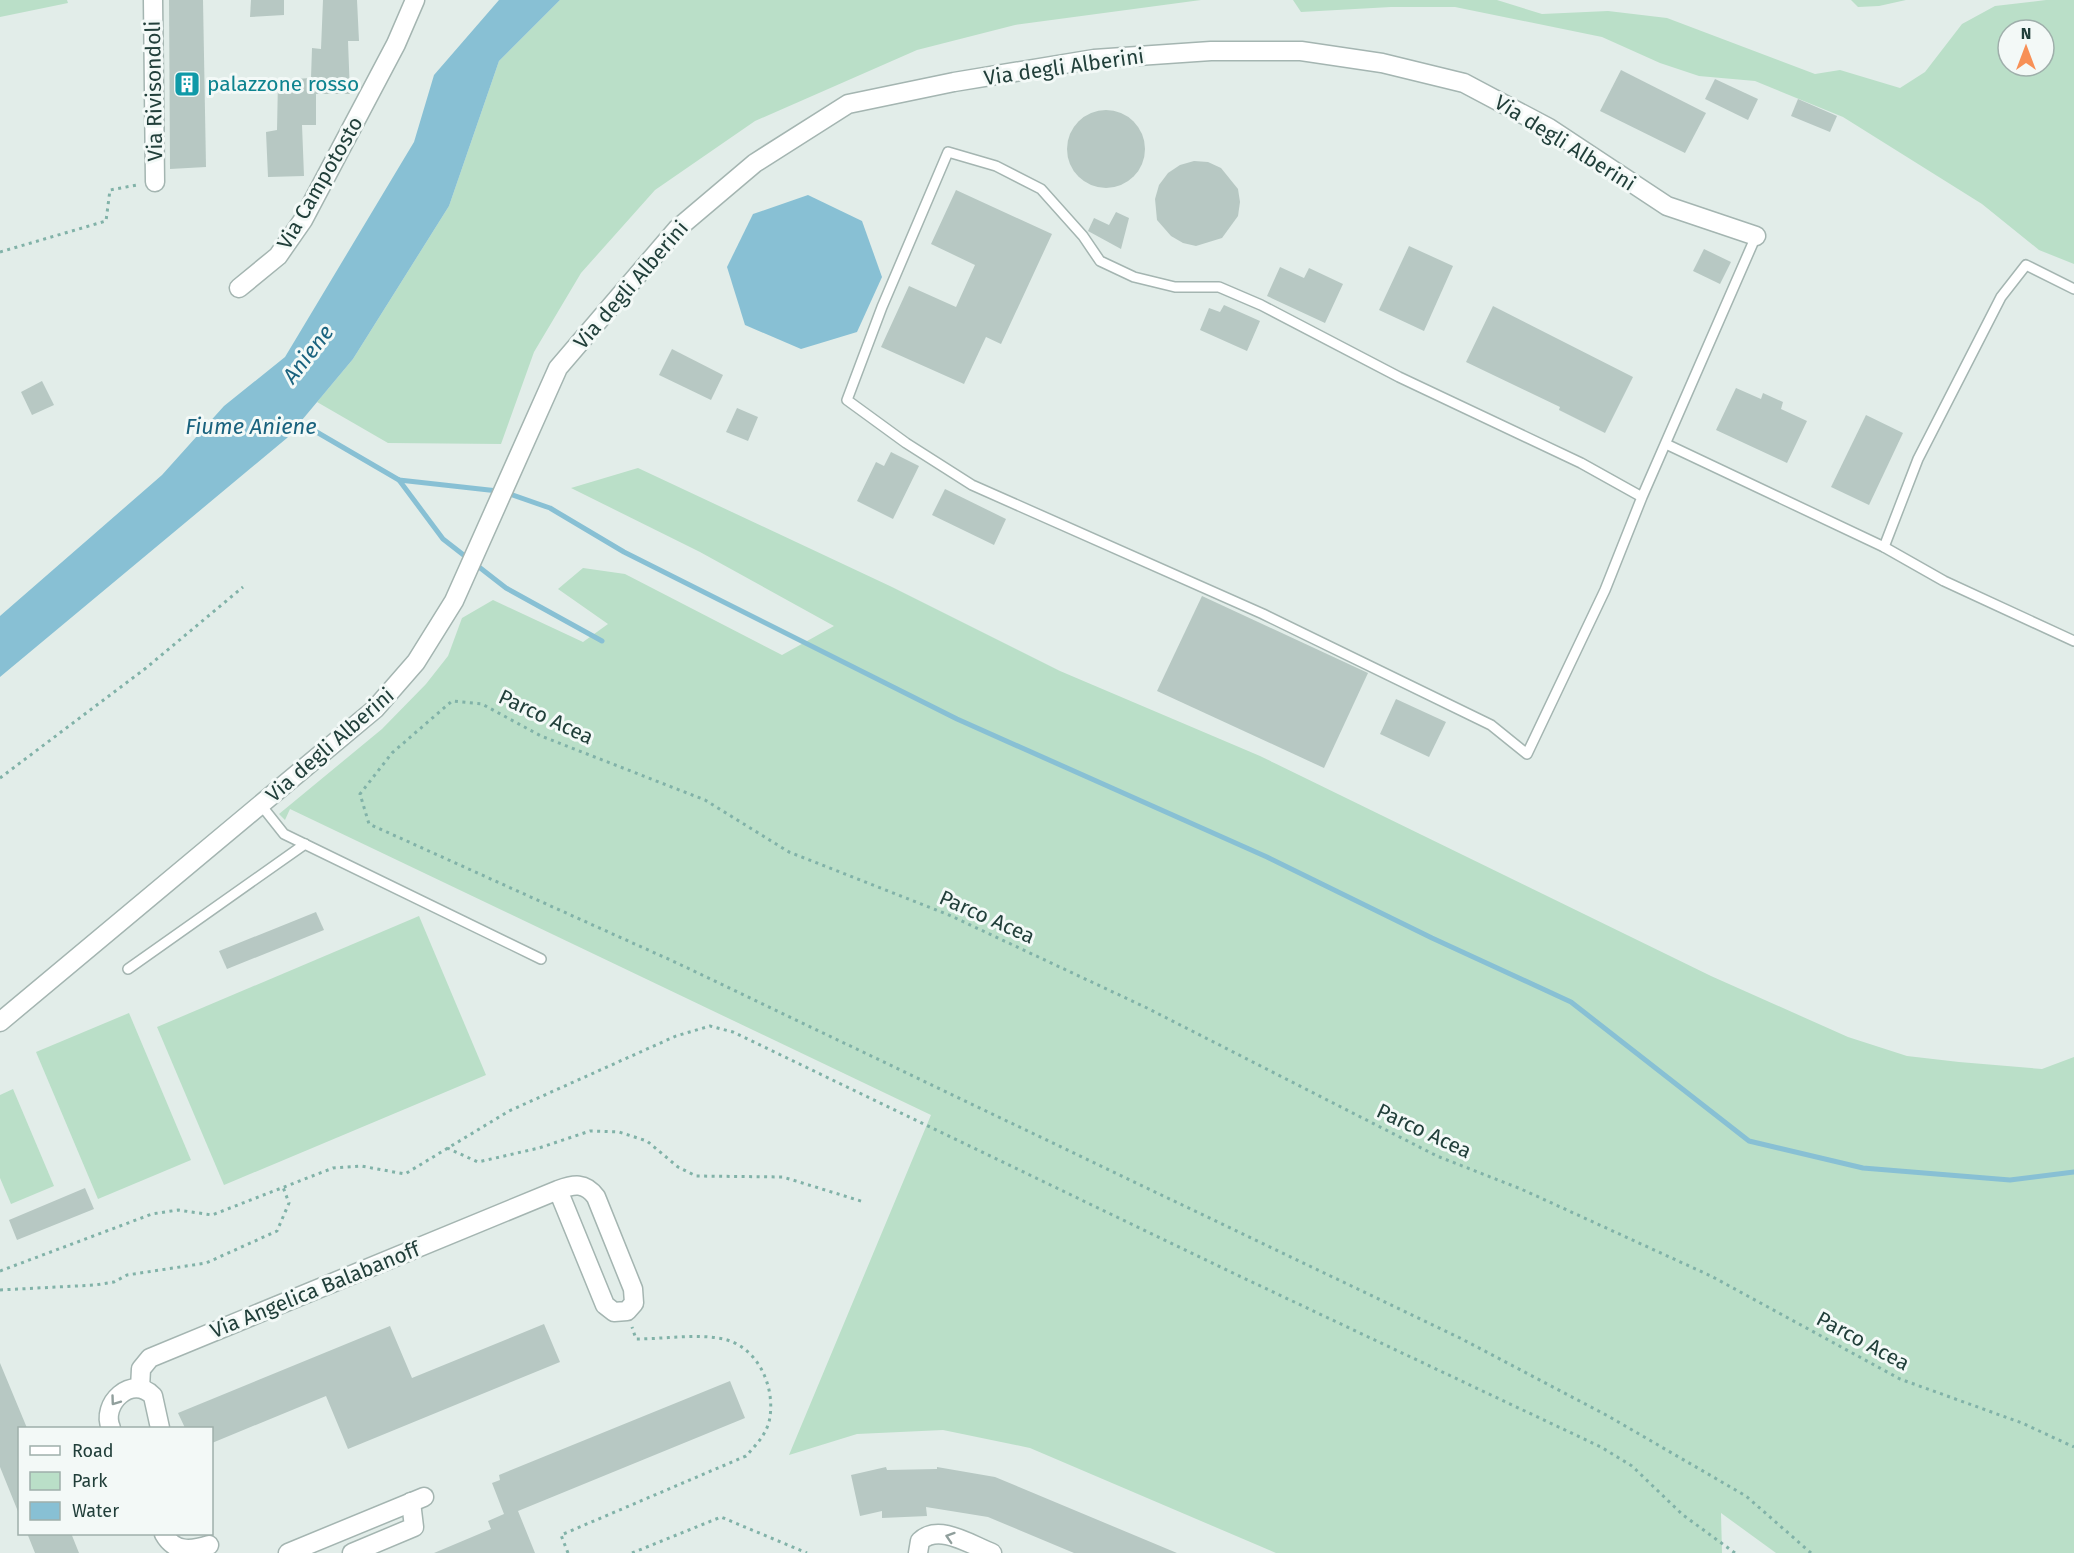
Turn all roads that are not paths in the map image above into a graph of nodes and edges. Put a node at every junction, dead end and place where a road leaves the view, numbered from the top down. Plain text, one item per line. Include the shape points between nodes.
1 (153, 0) edge
2 (415, 0) edge
3 (155, 182) road end
4 (1756, 236) joint
5 (239, 288) dead end
6 (2074, 289) edge
7 (1666, 444) junction
8 (1642, 497) junction
9 (1884, 548) junction
10 (2074, 641) edge
11 (261, 805) junction
12 (305, 844) junction
13 (541, 959) dead end
14 (128, 969) dead end
15 (0, 1022) edge
16 (558, 1190) junction
17 (140, 1388) junction
18 (111, 1427) edge
19 (159, 1427) edge
20 (165, 1535) edge
21 (209, 1544) edge
22 (290, 1553) edge
23 (352, 1553) edge
24 (918, 1553) edge
25 (993, 1553) edge

1 - 3 street, Via Rivisondoli
2 - 5 street, Via Campotosto via 391,55 303,220 278,256
4 - 7 lane
4 - 11 street, Via degli Alberini via 1666,206 1549,128 1464,83 1382,63 1301,51 1211,51 1094,59 848,104 755,163 677,229 558,368 454,601 429,644 391,693
6 - 9 lane via 2026,266 2001,297 1918,459
7 - 8 lane
7 - 9 lane
8 - 8 lane via 1605,590 1527,753 1491,725 1273,619 972,485 847,400 948,152 996,166 1041,189 1100,261 1134,277 1175,286 1219,286 1581,463
9 - 10 lane via 1944,581
11 - 12 lane via 284,834
11 - 15 street, Via degli Alberini
12 - 13 lane
12 - 14 lane
16 - 16 street, Via Angelica Balabanoff via 580,1185 596,1197 633,1289 634,1303 627,1311 615,1312 605,1305
16 - 17 street, Via Angelica Balabanoff via 150,1358 141,1369
17 -> 18 street via 115,1399 108,1414
17 - 19 street via 153,1396
20 - 21 street via 180,1549 192,1550
22 - 23 street via 417,1500 414,1527
25 -> 24 street via 934,1533 920,1542

